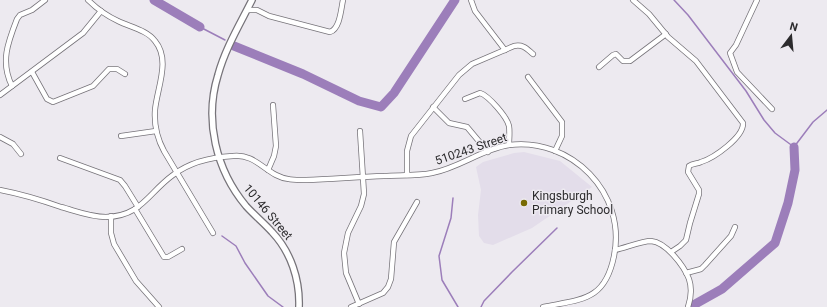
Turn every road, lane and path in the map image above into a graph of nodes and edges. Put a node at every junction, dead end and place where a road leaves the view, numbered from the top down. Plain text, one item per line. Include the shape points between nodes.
1 (45, 0) edge
2 (88, 0) edge
3 (252, 0) edge
4 (343, 0) edge
5 (472, 0) edge
6 (633, 0) edge
7 (757, 0) edge
8 (247, 10) junction
9 (101, 11) junction
10 (666, 34) junction
11 (505, 50) junction
12 (533, 54) dead end
13 (599, 67) dead end
14 (32, 72) junction
15 (125, 74) dead end
16 (528, 77) dead end
17 (12, 86) junction
18 (0, 95) edge
19 (464, 100) dead end
20 (273, 105) dead end
21 (433, 107) junction
22 (772, 109) dead end
23 (156, 131) junction
24 (360, 131) dead end
25 (121, 136) dead end
26 (0, 137) edge
27 (509, 146) junction
28 (555, 151) junction
29 (488, 152) junction
30 (21, 154) dead end
31 (219, 157) junction
32 (60, 158) dead end
33 (268, 170) junction
34 (177, 172) junction
35 (407, 175) junction
36 (363, 177) junction
37 (0, 190) edge
38 (417, 202) dead end
39 (136, 208) junction
40 (110, 216) junction
41 (735, 227) dead end
42 (213, 233) dead end
43 (182, 249) dead end
44 (615, 250) junction
45 (671, 252) junction
46 (686, 273) junction
47 (359, 304) junction
48 (159, 307) edge
49 (299, 307) edge
50 (351, 307) edge
51 (543, 307) edge
52 (688, 307) edge

1 - 17 street via 18,17 14,26 5,54 6,75
2 - 9 street
3 - 8 street, 10146 Street
4 - 8 street via 336,28 330,32 257,10
5 - 11 street via 475,11
6 - 10 street
7 - 22 street via 730,53 736,72
8 - 31 street, 10146 Street via 222,63 215,86 212,122
9 - 14 street via 83,33
9 - 23 street via 149,36 159,46 163,58 156,104
10 - 13 street via 630,61 623,61 616,54
10 - 45 street via 696,61 743,126 732,142 711,157 689,166 688,172 699,194 686,240
11 - 12 street via 519,45
11 - 21 street via 467,67
14 - 15 street via 47,99 53,102 93,86 109,69 117,69
14 - 17 street
16 - 28 street via 562,122 562,136
17 - 18 street
19 - 27 street via 480,93 490,100 508,124
20 - 33 street via 276,146
21 - 29 street via 449,123 467,127
21 - 35 street via 411,136 407,151
23 - 25 street
23 - 34 street via 161,146
24 - 36 street
26 - 30 street via 13,144
27 - 28 street, 510243 Street via 532,145
27 - 29 street, 510243 Street
28 - 44 street, 510243 Street via 582,167 604,192 613,218
29 - 35 street, 510243 Street via 441,171
31 - 33 street, 510243 Street via 248,157
31 - 34 street, 510243 Street
31 - 49 street, 10146 Street via 237,194 272,232 291,261 298,282
32 - 39 street via 120,180
33 - 36 street, 510243 Street via 283,178 296,180
34 - 39 street, 510243 Street
34 - 42 street
35 - 36 street, 510243 Street
36 - 47 street via 363,200 348,233 344,253 346,273
37 - 40 street via 90,215
38 - 47 street via 394,242 388,287 383,293
39 - 40 street
39 - 43 street via 164,257
40 - 48 street via 114,244 136,281
41 - 46 street via 731,236 705,266
44 - 45 street via 650,241 664,245
44 - 51 street, 510243 Street via 602,287 579,300
45 - 46 street
46 - 52 street via 691,294
47 - 50 street

